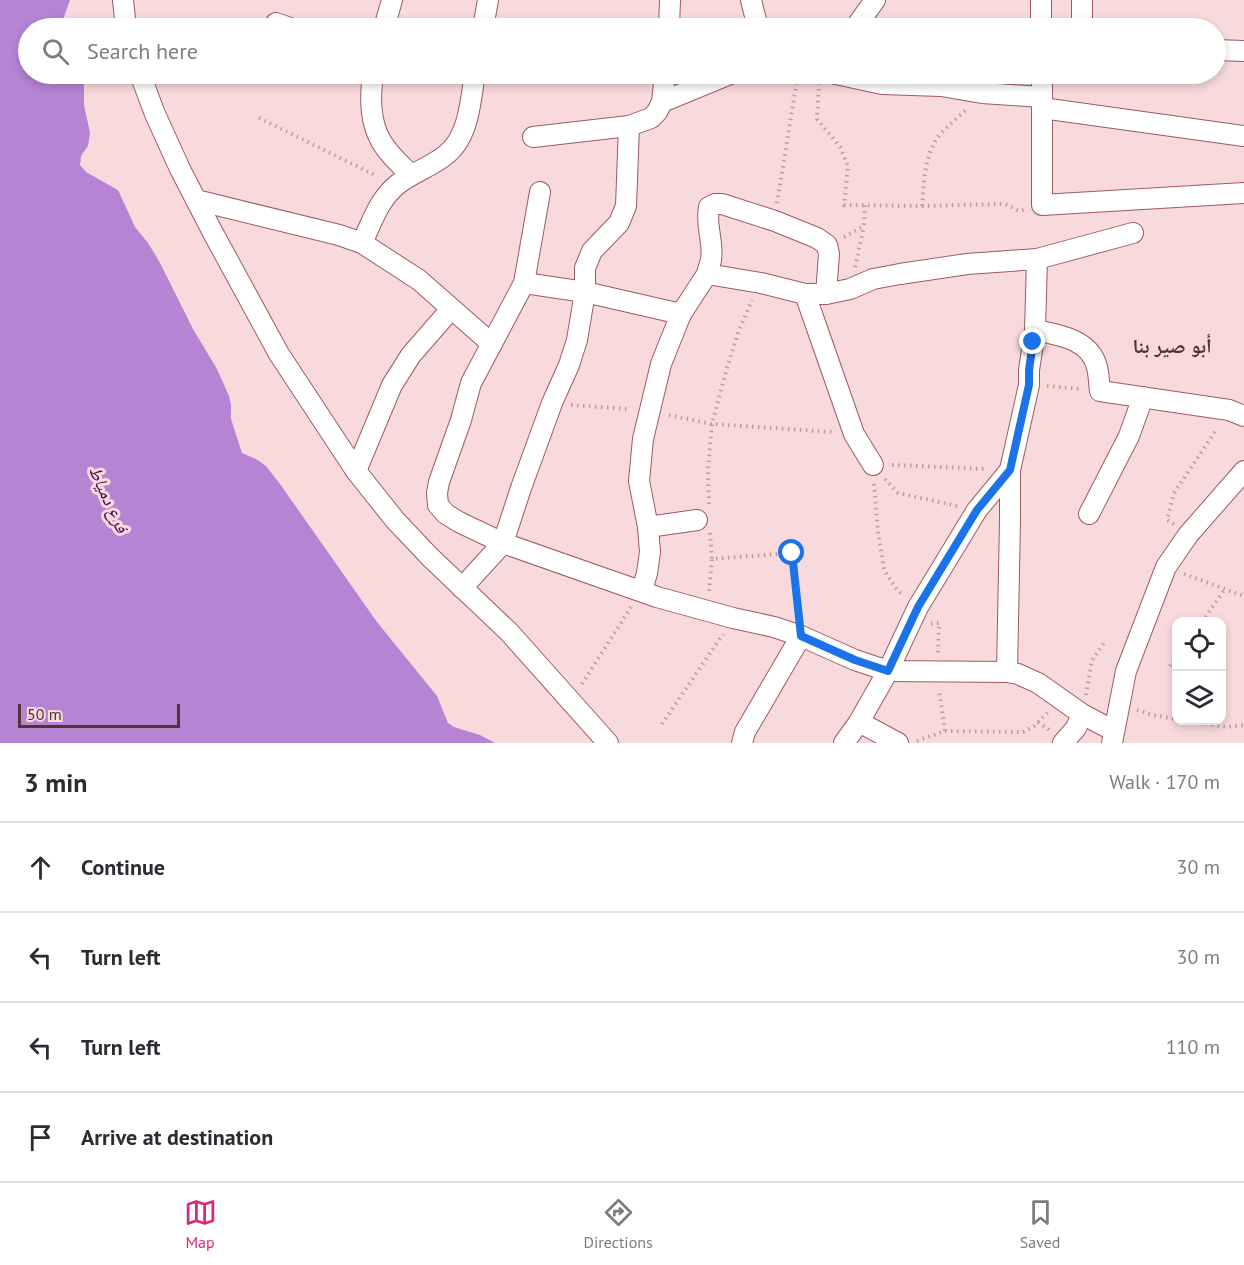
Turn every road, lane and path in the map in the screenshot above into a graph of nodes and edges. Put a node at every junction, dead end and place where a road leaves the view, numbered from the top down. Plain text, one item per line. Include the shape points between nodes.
1 (123, 0) edge
2 (392, 0) edge
3 (488, 0) edge
4 (670, 0) edge
5 (751, 0) edge
6 (875, 0) edge
7 (1041, 0) edge
8 (1082, 0) edge
9 (125, 18) edge
10 (387, 18) edge
11 (485, 18) edge
12 (669, 18) edge
13 (756, 18) edge
14 (862, 18) edge
15 (1041, 18) edge
16 (1082, 18) edge
17 (1226, 50) edge
18 (1244, 51) edge
19 (144, 84) edge
20 (372, 84) edge
21 (473, 84) edge
22 (665, 84) edge
23 (706, 84) edge
24 (796, 84) edge
25 (819, 84) edge
26 (954, 84) edge
27 (1042, 84) edge
28 (982, 93) junction
29 (662, 102) junction
30 (1042, 102) junction
31 (259, 118) dead end
32 (629, 126) junction
33 (1244, 136) edge
34 (533, 137) dead end
35 (404, 180) junction
36 (1244, 191) edge
37 (540, 192) dead end
38 (196, 200) junction
39 (865, 205) junction
40 (1042, 205) junction
41 (922, 206) junction
42 (775, 221) junction
43 (864, 226) junction
44 (1133, 233) dead end
45 (362, 243) junction
46 (827, 245) junction
47 (1037, 259) junction
48 (707, 274) junction
49 (524, 283) junction
50 (761, 283) junction
51 (850, 289) junction
52 (585, 292) junction
53 (805, 294) junction
54 (826, 294) junction
55 (451, 309) junction
56 (681, 314) junction
57 (1035, 330) junction
58 (492, 344) junction
59 (1029, 385) junction
60 (1100, 391) junction
61 (1143, 397) junction
62 (552, 403) junction
63 (650, 410) junction
64 (1236, 413) edge
65 (712, 424) junction
66 (854, 434) junction
67 (873, 465) junction
68 (1010, 470) junction
69 (356, 471) junction
70 (1244, 471) edge
71 (977, 510) junction
72 (1089, 514) dead end
73 (705, 520) junction
74 (648, 527) junction
75 (1188, 535) junction
76 (503, 543) junction
77 (712, 559) junction
78 (1166, 567) junction
79 (462, 588) junction
80 (1225, 589) junction
81 (642, 591) junction
82 (1244, 596) edge
83 (918, 607) junction
84 (706, 611) junction
85 (1205, 617) edge
86 (734, 618) junction
87 (801, 636) junction
88 (1106, 640) dead end
89 (1172, 663) edge
90 (1170, 666) dead end
91 (888, 671) junction
92 (1007, 672) junction
93 (1059, 699) junction
94 (570, 701) junction
95 (1119, 705) junction
96 (1082, 714) junction
97 (1172, 718) edge
98 (859, 722) junction
99 (662, 724) dead end
100 (1215, 725) edge
101 (1244, 725) edge
102 (945, 731) dead end
103 (1113, 737) edge
104 (608, 743) edge
105 (742, 743) edge
106 (844, 743) edge
107 (898, 743) edge
108 (1063, 743) edge

1 - 9 street
2 - 10 street
3 - 11 street
4 - 12 street
5 - 13 street
6 - 14 street
7 - 15 street
8 - 16 street
17 - 18 street
19 - 38 street
20 - 35 street via 373,121
21 - 35 street via 468,118 458,142 442,158
22 - 29 street
23 - 29 street
24 - 42 path
25 - 39 path via 817,119 840,147 848,166 844,205
26 - 28 street
27 - 30 street
28 - 30 street
28 - 41 path via 936,141 926,165
29 - 32 street via 651,118
30 - 33 street
30 - 40 street
31 - 35 path
32 - 34 street
32 - 52 street via 626,206 619,223 592,251 585,268
35 - 45 street via 379,204
36 - 40 street
37 - 49 street
38 - 45 street
38 - 69 street via 279,354
39 - 41 path
39 - 43 path
40 - 41 path via 1019,211 1005,204
42 - 46 street
42 - 48 street via 722,204 709,207 711,260
43 - 46 path
43 - 51 path
44 - 47 street
45 - 55 street via 419,280
46 - 54 street
47 - 51 street via 938,267 873,279
47 - 57 street
48 - 50 street
48 - 56 street
49 - 52 street
49 - 58 street
50 - 53 street
50 - 65 path via 738,333
51 - 54 street
52 - 56 street
52 - 62 street via 578,340
53 - 54 street
53 - 66 street
55 - 58 street
55 - 69 street via 411,355 392,385
56 - 63 street via 661,364
57 - 59 street
57 - 60 street via 1068,338 1091,353
58 - 76 street via 471,383 437,493 438,505 446,514
59 - 60 path
59 - 68 street
60 - 61 street
61 - 64 street
61 - 72 street via 1130,436
62 - 63 path
62 - 76 street
63 - 65 path
63 - 74 street via 639,481
64 - 75 path via 1174,493 1167,520
65 - 66 path
65 - 73 path
66 - 67 street
67 - 68 path
67 - 71 path via 898,493
67 - 83 path via 884,570 897,590
68 - 71 street
68 - 92 street
69 - 79 street via 430,558
70 - 75 street
71 - 83 street
73 - 74 street
73 - 77 path
74 - 81 street via 650,552
75 - 78 street
76 - 79 street
76 - 81 street
77 - 84 path
77 - 87 path via 792,553
78 - 80 path
78 - 95 street via 1126,670
79 - 94 street via 509,632
80 - 82 path
80 - 85 path
81 - 84 street
81 - 94 path
83 - 91 street
84 - 86 street
86 - 87 street
86 - 99 path
87 - 91 street
87 - 105 street
88 - 96 path via 1092,660
89 - 90 path
91 - 92 street
91 - 98 street
92 - 93 street via 1038,683
93 - 96 street
93 - 102 path via 1034,726 1023,732
94 - 104 street
95 - 97 path
95 - 103 street
96 - 103 street
96 - 108 street
98 - 106 street
98 - 107 street
100 - 101 path

